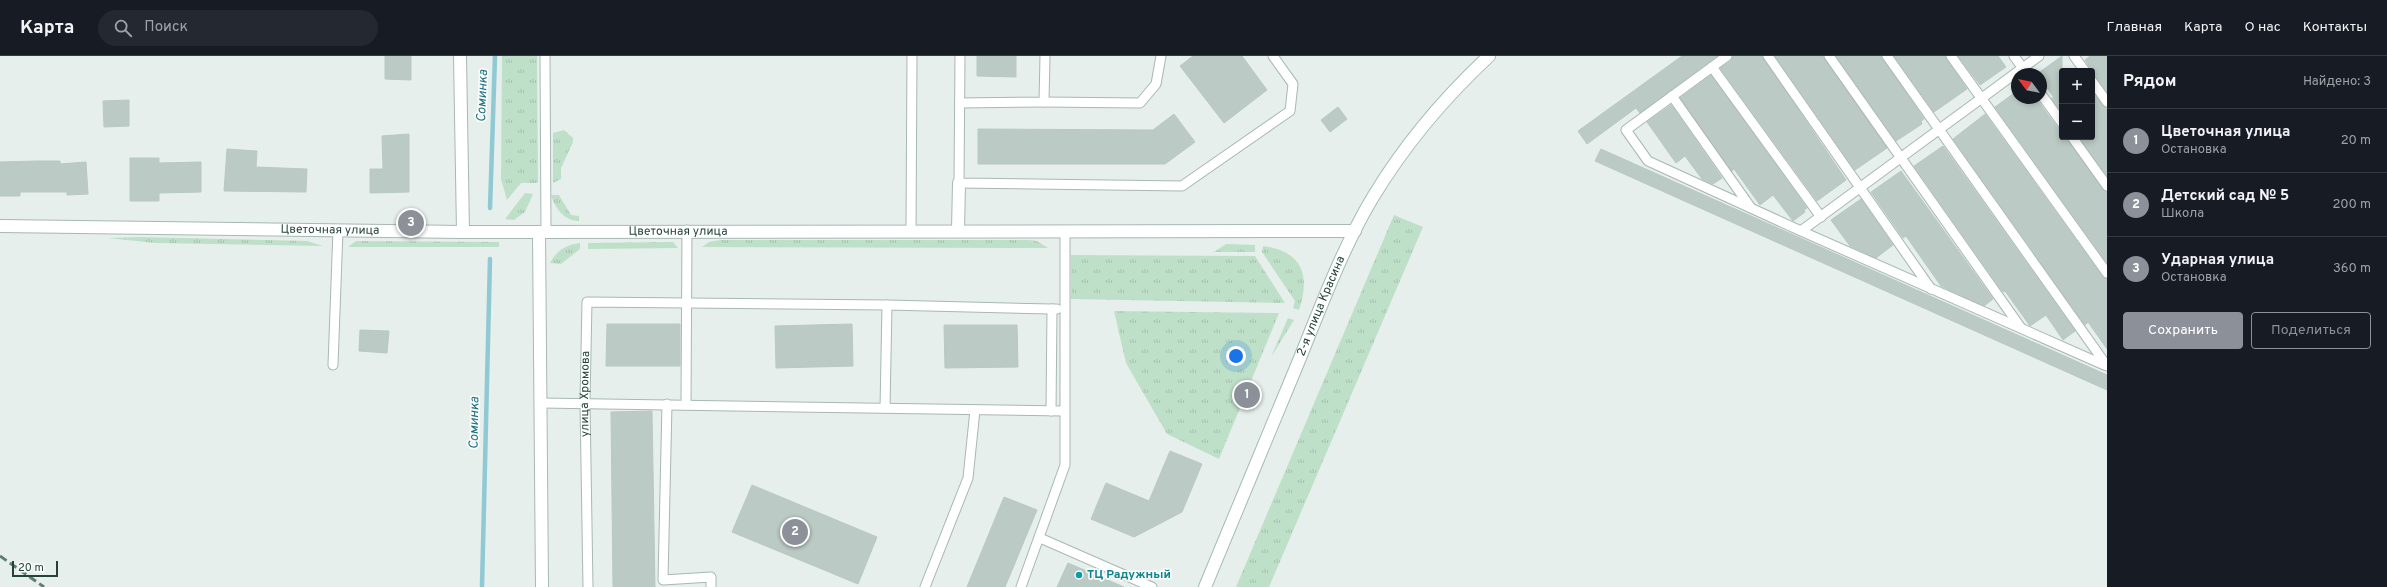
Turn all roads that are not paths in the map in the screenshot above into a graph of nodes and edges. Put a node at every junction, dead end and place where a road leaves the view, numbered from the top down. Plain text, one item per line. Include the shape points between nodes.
1 (460, 56) edge
2 (545, 56) edge
3 (912, 56) edge
4 (960, 56) edge
5 (1045, 56) edge
6 (1161, 56) edge
7 (1273, 56) edge
8 (1489, 56) edge
9 (1727, 56) edge
10 (1768, 56) edge
11 (1829, 56) edge
12 (1887, 56) edge
13 (1951, 56) edge
14 (2014, 56) edge
15 (2038, 56) edge
16 (2074, 56) edge
17 (1712, 67) junction
18 (2023, 68) edge
19 (2028, 68) edge
20 (2082, 68) edge
21 (2011, 80) edge
22 (2095, 85) edge
23 (1672, 96) junction
24 (1982, 98) junction
25 (1044, 102) junction
26 (2047, 102) edge
27 (2107, 102) edge
28 (960, 103) junction
29 (2059, 119) edge
30 (1940, 129) junction
31 (2074, 140) edge
32 (1901, 157) junction
33 (959, 183) junction
34 (2107, 186) edge
35 (1861, 187) junction
36 (1752, 209) junction
37 (1821, 217) junction
38 (0, 226) edge
39 (338, 230) junction
40 (687, 230) junction
41 (911, 230) junction
42 (958, 230) junction
43 (1065, 231) junction
44 (1355, 231) junction
45 (463, 232) junction
46 (542, 232) junction
47 (1801, 232) junction
48 (2107, 273) edge
49 (1931, 289) junction
50 (688, 301) junction
51 (887, 305) junction
52 (1052, 308) junction
53 (1064, 308) junction
54 (2022, 329) junction
55 (333, 365) dead end
56 (2106, 365) edge
57 (541, 402) junction
58 (585, 402) junction
59 (686, 403) junction
60 (667, 404) junction
61 (885, 408) junction
62 (975, 410) junction
63 (1051, 411) junction
64 (1064, 411) junction
65 (1040, 538) junction
66 (542, 587) edge
67 (588, 587) edge
68 (711, 587) edge
69 (925, 587) edge
70 (1021, 587) edge
71 (1152, 587) edge
72 (1205, 587) edge

1 - 45 street
2 - 46 lane
3 - 41 lane
4 - 28 lane
5 - 25 lane
6 - 25 lane via 1156,84 1140,103
7 - 33 lane via 1293,84 1290,111 1182,186
8 - 44 street, 2-я улица Красина via 1445,100 1409,143 1372,197
9 - 17 lane
10 - 35 lane
11 - 32 lane
12 - 30 lane
13 - 24 lane
14 - 18 lane
15 - 19 lane
16 - 20 lane
17 - 23 lane
17 - 37 lane
21 - 24 lane
22 - 27 lane
23 - 36 lane
23 - 36 lane via 1626,130 1648,161
24 - 30 lane
24 - 48 lane
25 - 28 lane
26 - 29 lane
28 - 33 lane
30 - 32 lane
30 - 56 lane
31 - 34 lane
32 - 35 lane
32 - 54 lane
33 - 42 street
35 - 37 lane
35 - 49 lane
36 - 47 lane
37 - 47 lane
38 - 39 street, Цветочная улица
39 - 45 street, Цветочная улица
39 - 55 lane
40 - 41 street, Цветочная улица
40 - 46 street, Цветочная улица
40 - 50 lane
41 - 42 street, Цветочная улица
42 - 43 street, Цветочная улица
43 - 44 street, Цветочная улица
43 - 53 lane
44 - 72 street, 2-я улица Красина via 1314,323
45 - 46 street, Цветочная улица
46 - 57 street
47 - 49 lane
49 - 54 lane
50 - 51 lane
50 - 58 lane, улица Хромова via 587,302
50 - 59 lane
51 - 52 lane
51 - 61 lane
52 - 53 lane
52 - 63 lane
53 - 64 lane
54 - 56 lane
57 - 58 lane
57 - 66 street
58 - 60 lane
58 - 67 lane, улица Хромова
59 - 60 lane
59 - 61 lane
60 - 68 lane via 663,580 711,577
61 - 62 lane
62 - 63 lane
62 - 69 lane via 968,478
63 - 64 lane
64 - 65 lane via 1065,465
65 - 70 lane
65 - 71 lane

